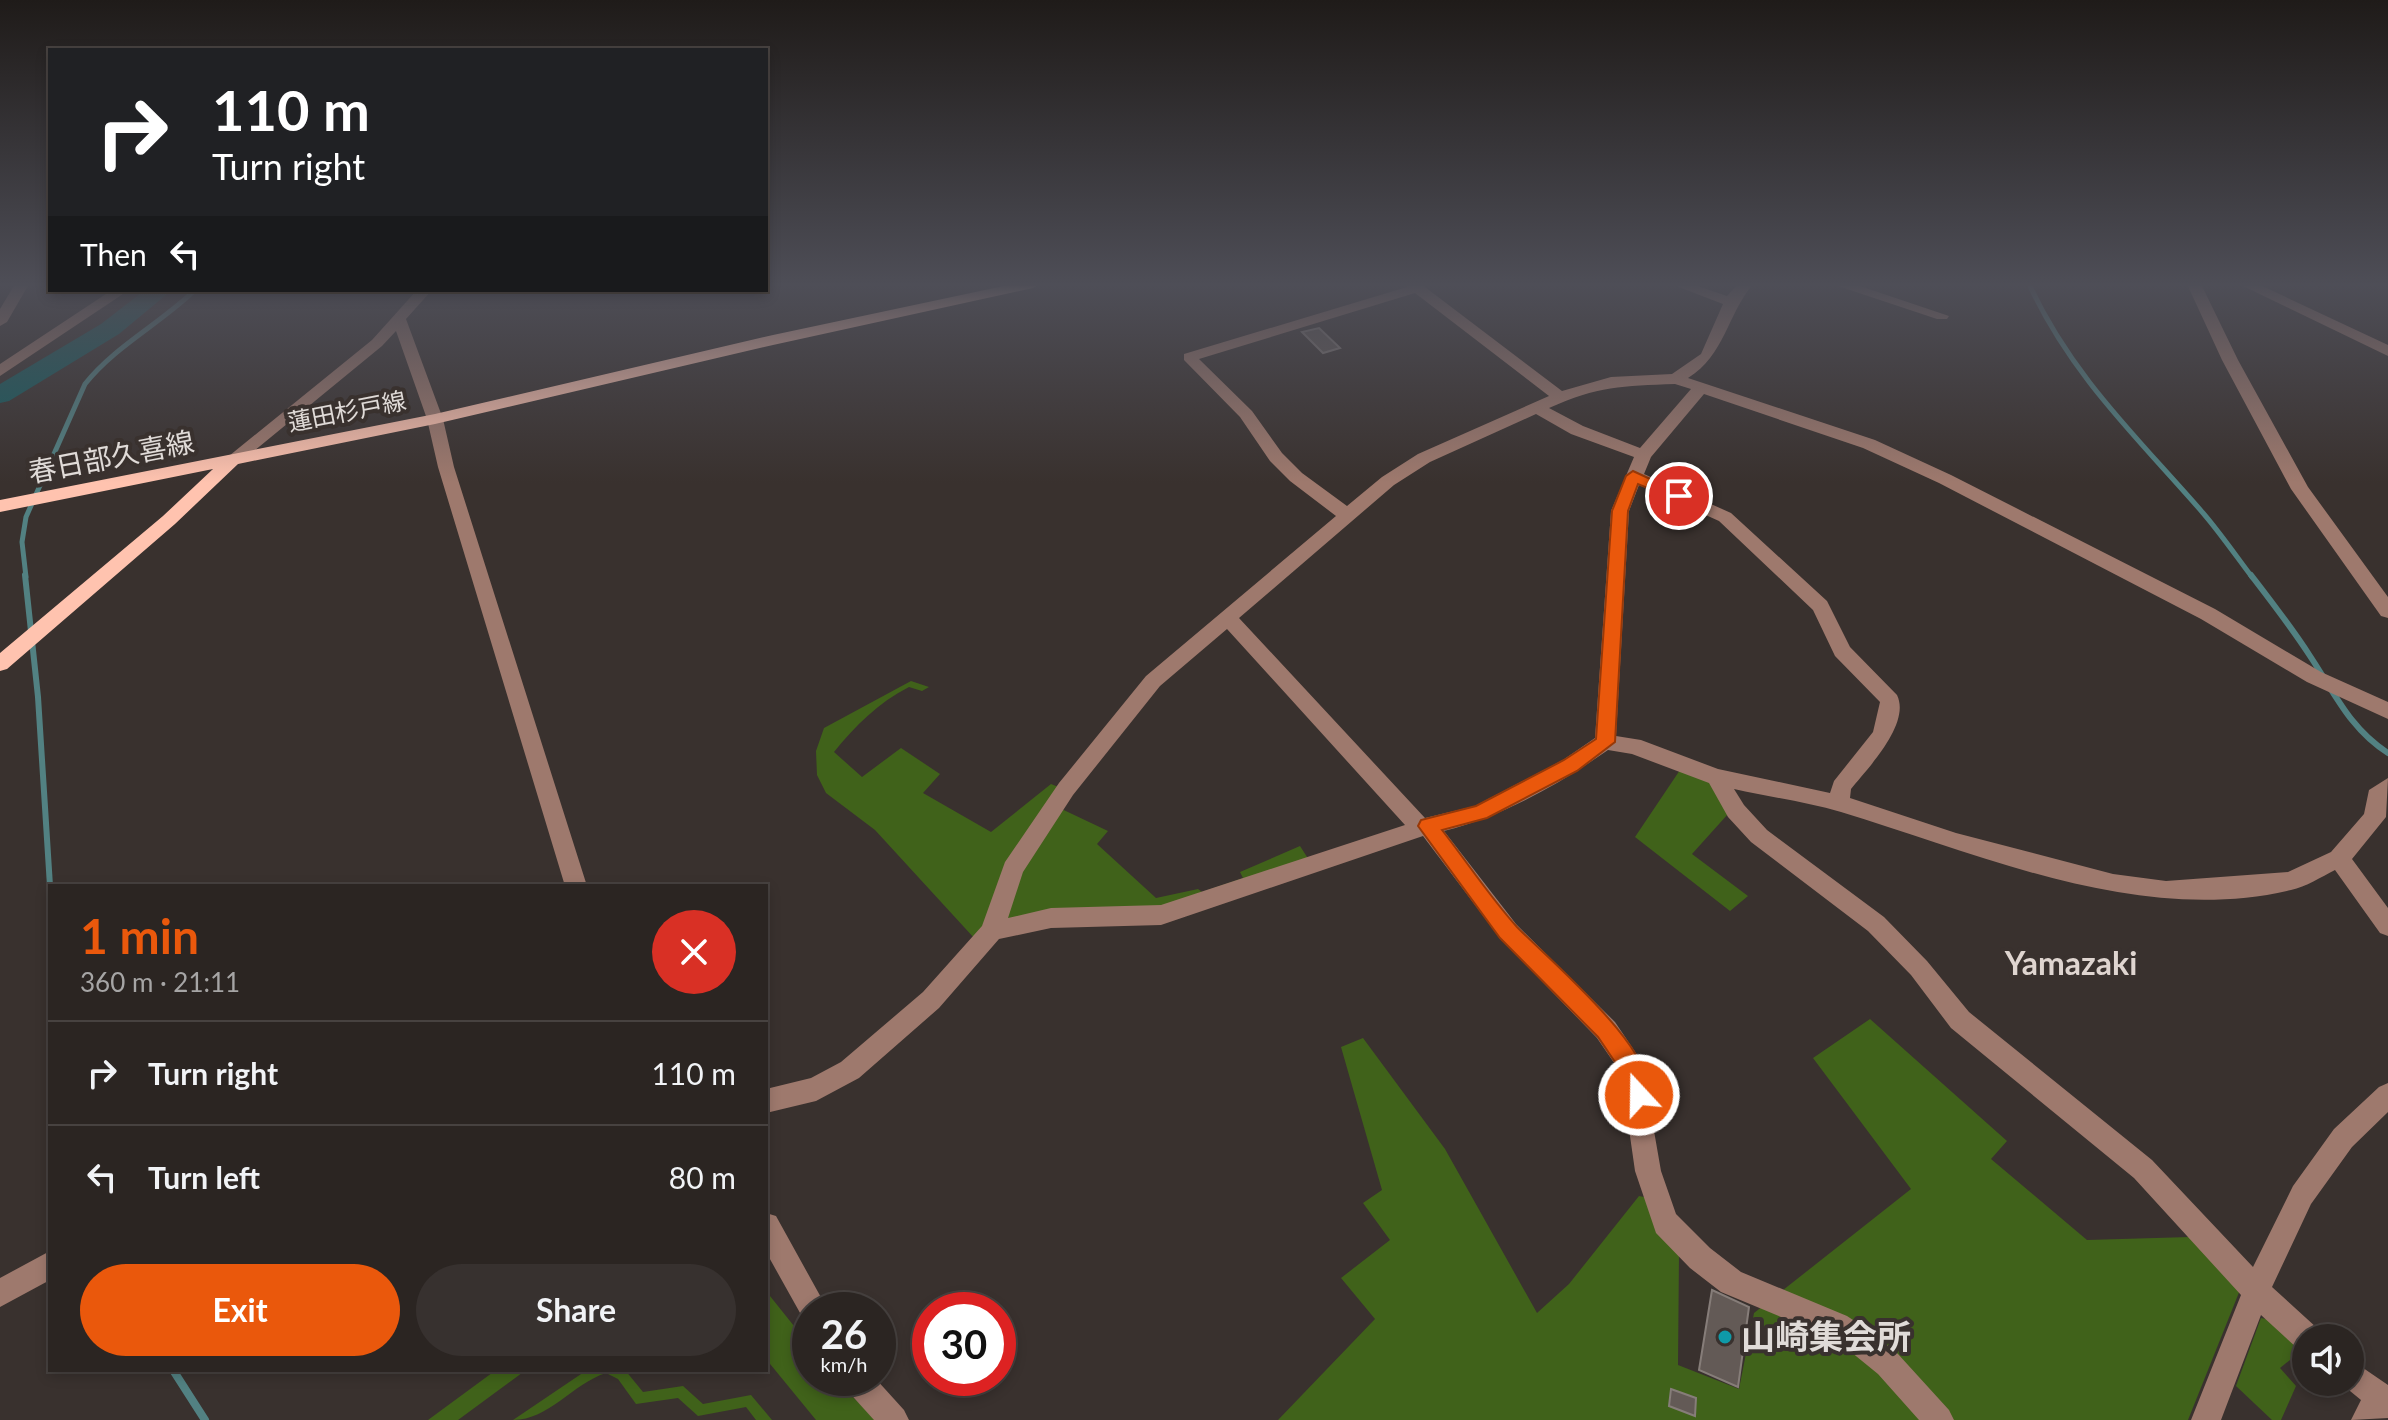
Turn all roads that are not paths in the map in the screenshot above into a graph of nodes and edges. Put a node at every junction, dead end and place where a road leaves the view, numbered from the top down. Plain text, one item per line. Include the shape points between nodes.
1 (32, 350) edge
2 (368, 350) edge
3 (410, 350) edge
4 (729, 350) edge
5 (1210, 350) edge
6 (1499, 350) edge
7 (1710, 350) edge
8 (2225, 350) edge
9 (28, 353) junction
10 (0, 357) edge
11 (0, 371) edge
12 (1676, 379) junction
13 (1700, 388) junction
14 (1559, 396) junction
15 (1536, 408) junction
16 (435, 419) junction
17 (1643, 455) junction
18 (232, 460) junction
19 (1633, 476) junction
20 (0, 506) edge
21 (1346, 514) junction
22 (2388, 611) edge
23 (1227, 617) junction
24 (0, 664) edge
25 (2388, 711) edge
26 (1605, 742) junction
27 (1716, 777) junction
28 (2388, 786) edge
29 (1839, 803) junction
30 (1424, 827) junction
31 (2339, 858) junction
32 (575, 884) edge
33 (2388, 926) edge
34 (992, 931) junction
35 (2388, 1095) edge
36 (768, 1101) edge
37 (768, 1230) edge
38 (48, 1266) edge
39 (2256, 1291) junction
40 (804, 1292) edge
41 (0, 1293) edge
42 (2292, 1324) edge
43 (2364, 1390) edge
44 (872, 1396) edge
45 (2378, 1406) edge
46 (894, 1420) edge
47 (1939, 1420) edge
48 (2206, 1420) edge

1 - 9 street
2 - 18 street
3 - 16 street
4 - 16 main road, 蓮田杉戸線
5 - 21 street via 1189,357 1246,414 1304,485
6 - 14 street
7 - 12 street
8 - 22 street via 2300,489
9 - 10 street
9 - 11 street
12 - 13 street
12 - 14 street via 1611,382
13 - 17 street
13 - 25 street via 1869,444 1945,479 2208,614 2314,677
14 - 15 street
15 - 17 street
15 - 21 street via 1424,458
16 - 18 main road, 蓮田杉戸線
16 - 32 street
17 - 19 street
18 - 20 main road, 春日部久喜線
18 - 24 main road
19 - 26 street via 1620,511
19 - 29 street via 1725,517 1820,606 1842,651 1890,700 1883,735 1841,787
21 - 23 street
23 - 30 street
23 - 34 street via 1153,681 1066,789 1013,869
26 - 27 street via 1634,746
26 - 30 street via 1480,813
27 - 29 street
27 - 39 street via 1759,836 1876,924 1960,1020 2143,1169
28 - 31 street via 2376,796 2375,817
29 - 31 street via 1970,846 2113,883 2166,890 2291,881
30 - 34 street via 1161,915 1051,918
30 - 47 street via 1508,931 1606,1030 1633,1070 1648,1171 1666,1223 1731,1282 1837,1326 1861,1342
31 - 33 street
34 - 36 street via 931,1000 850,1070 816,1089
35 - 39 street via 2319,1168
37 - 40 street
38 - 41 street
39 - 42 street
39 - 48 street
43 - 45 street
44 - 46 street

